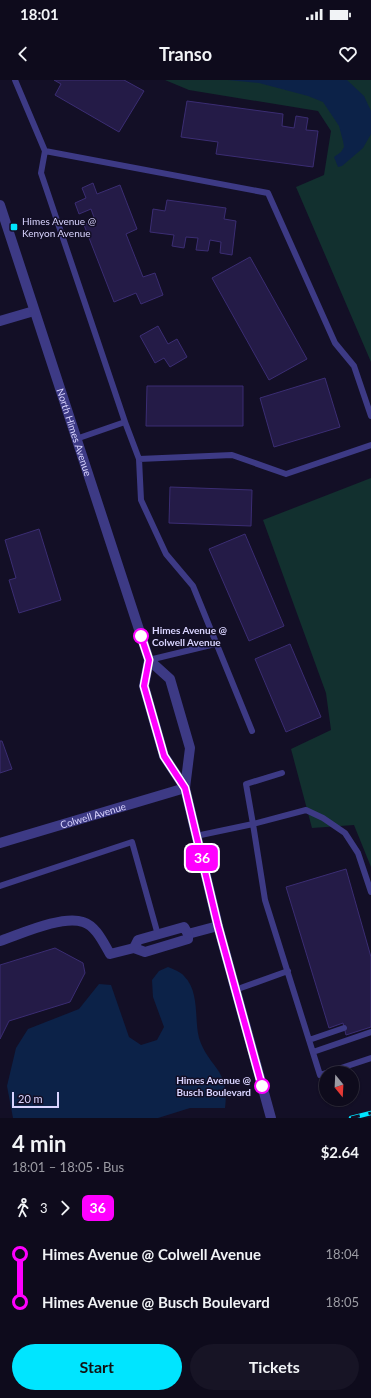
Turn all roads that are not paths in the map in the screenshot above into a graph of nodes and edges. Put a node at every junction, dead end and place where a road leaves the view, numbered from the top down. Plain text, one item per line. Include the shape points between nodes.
1 (15, 80) edge
2 (45, 151) junction
3 (0, 205) edge
4 (34, 311) junction
5 (0, 321) edge
6 (371, 416) edge
7 (125, 422) junction
8 (76, 439) junction
9 (371, 445) edge
10 (139, 459) junction
11 (215, 644) junction
12 (149, 660) junction
13 (252, 731) dead end
14 (282, 773) dead end
15 (185, 788) junction
16 (253, 824) junction
17 (196, 836) junction
18 (0, 842) edge
19 (0, 886) edge
20 (371, 892) edge
21 (218, 926) junction
22 (188, 934) junction
23 (158, 935) junction
24 (0, 941) edge
25 (134, 948) junction
26 (288, 971) junction
27 (235, 990) junction
28 (344, 1028) dead end
29 (371, 1032) edge
30 (309, 1040) junction
31 (313, 1052) junction
32 (371, 1058) edge
33 (271, 1118) edge

1 - 2 lane
2 - 6 lane via 268,193 335,343 354,366
2 - 7 lane via 41,173
3 - 4 street, North Himes Avenue
4 - 5 street
4 - 8 street, North Himes Avenue
7 - 8 lane
7 - 10 lane
8 - 12 street, North Himes Avenue
9 - 10 lane via 286,474 232,455
10 - 11 lane via 141,500 166,554 192,586
11 - 12 lane
11 - 13 lane
12 - 15 street, North Himes Avenue via 144,686 164,756
12 - 15 street, North Himes Avenue via 170,679 179,707 190,748
14 - 16 lane via 246,784
15 - 17 street, North Himes Avenue
15 - 18 street, Colwell Avenue
16 - 17 lane
16 - 20 lane via 306,810 323,818 345,833 358,853
16 - 26 lane via 265,900
17 - 21 street, North Himes Avenue
19 - 23 lane via 132,842
21 - 22 street
21 - 27 street, North Himes Avenue
22 - 23 street via 184,927
22 - 25 street via 188,939 145,952
23 - 25 street via 138,940
24 - 25 street via 66,920 83,922 99,934 110,954
26 - 27 lane
26 - 30 lane
27 - 33 street, North Himes Avenue
28 - 30 lane
29 - 31 lane
30 - 31 lane
31 - 32 lane via 320,1075

